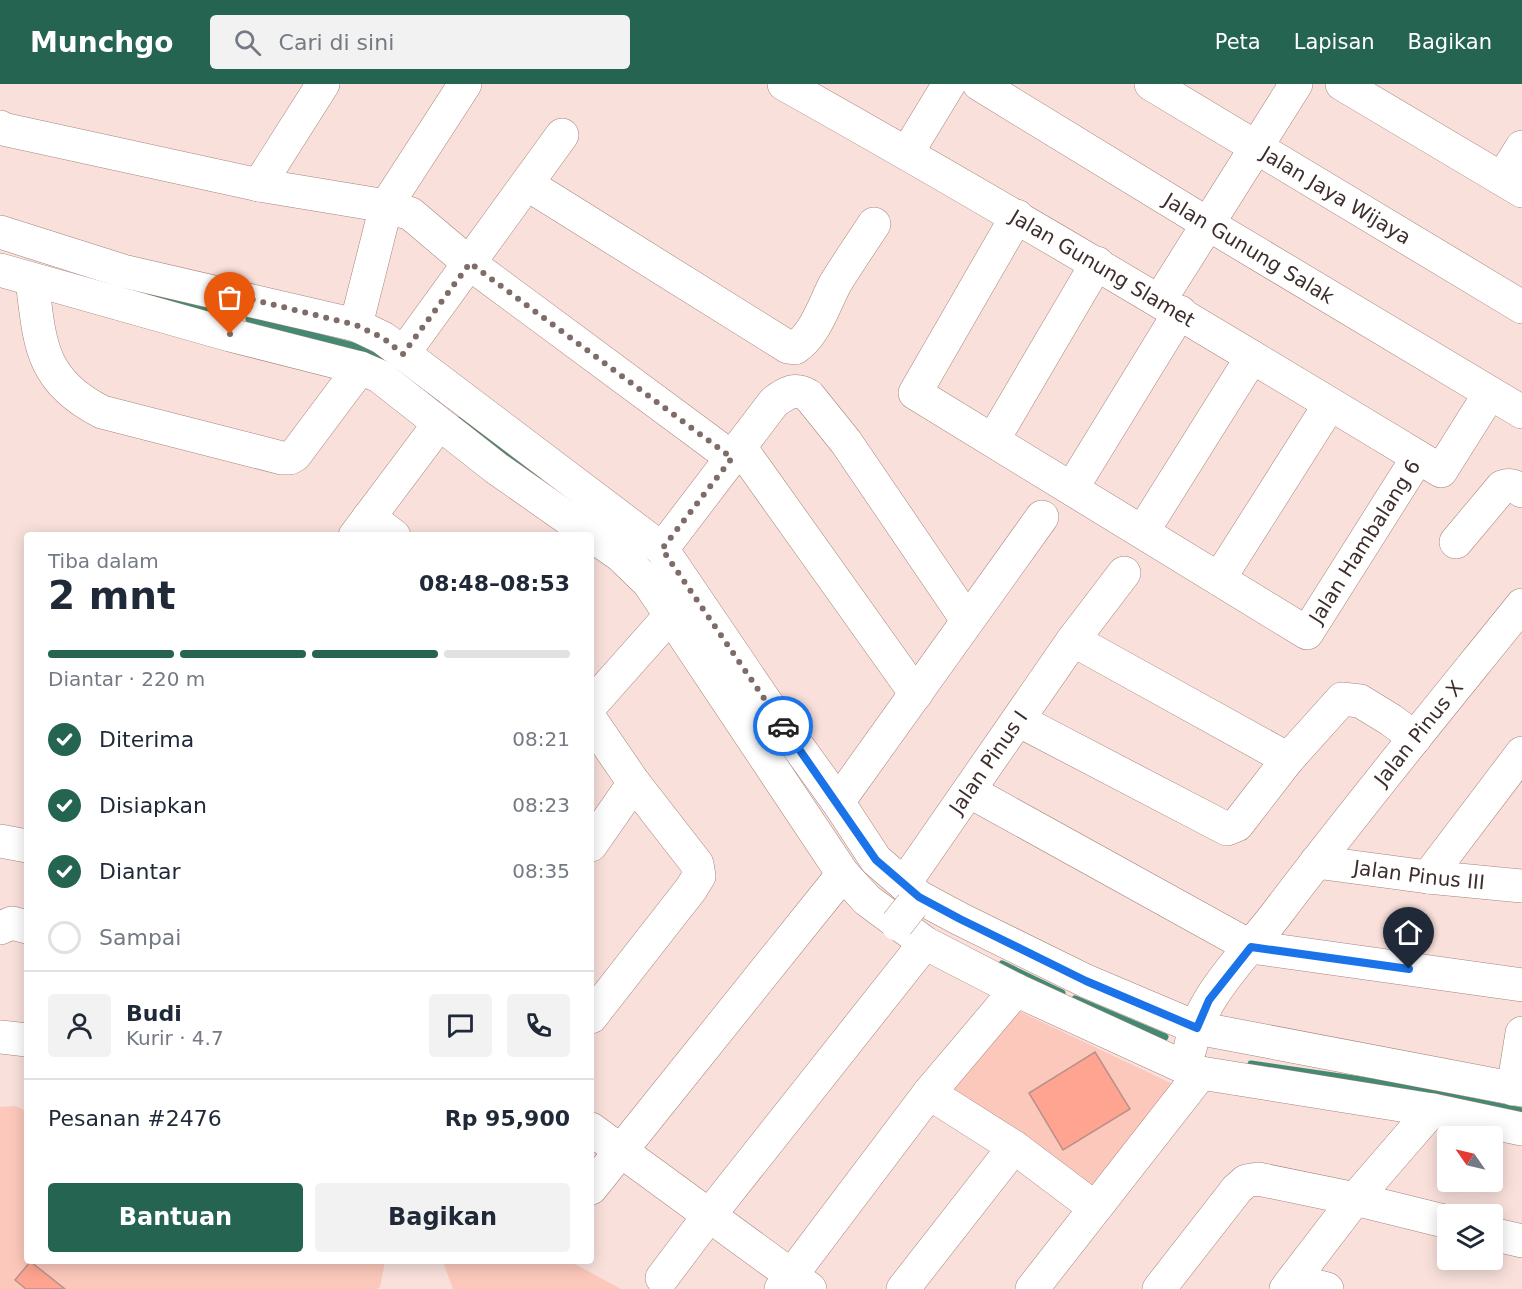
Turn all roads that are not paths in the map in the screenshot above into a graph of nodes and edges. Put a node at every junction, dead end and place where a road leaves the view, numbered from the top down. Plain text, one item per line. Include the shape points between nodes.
1 (323, 84) edge
2 (465, 84) edge
3 (784, 84) edge
4 (949, 84) edge
5 (979, 84) edge
6 (1151, 84) edge
7 (1296, 84) edge
8 (1341, 84) edge
9 (1, 130) edge
10 (562, 135) dead end
11 (1256, 147) junction
12 (1522, 147) edge
13 (907, 153) junction
14 (527, 184) junction
15 (259, 185) junction
16 (1512, 185) edge
17 (386, 206) junction
18 (1017, 216) junction
19 (874, 224) dead end
20 (1208, 224) junction
21 (0, 232) edge
22 (470, 263) junction
23 (1097, 263) junction
24 (0, 270) edge
25 (32, 280) junction
26 (1170, 306) junction
27 (1522, 307) edge
28 (234, 316) junction
29 (356, 325) junction
30 (403, 354) junction
31 (1252, 357) junction
32 (360, 368) junction
33 (1490, 393) junction
34 (1330, 404) junction
35 (1522, 412) edge
36 (439, 424) junction
37 (993, 440) junction
38 (736, 452) junction
39 (1418, 457) junction
40 (1072, 488) junction
41 (1522, 491) edge
42 (1042, 517) dead end
43 (373, 529) edge
44 (1143, 531) junction
45 (588, 532) edge
46 (594, 536) edge
47 (1456, 542) dead end
48 (662, 549) junction
49 (1124, 573) dead end
50 (1219, 579) junction
51 (1522, 606) edge
52 (670, 616) junction
53 (968, 620) junction
54 (1073, 640) junction
55 (916, 694) junction
56 (594, 702) edge
57 (1018, 720) junction
58 (594, 724) edge
59 (1415, 738) junction
60 (1522, 753) edge
61 (1288, 759) junction
62 (634, 783) junction
63 (969, 791) junction
64 (837, 802) junction
65 (0, 841) edge
66 (594, 841) edge
67 (24, 845) edge
68 (1316, 862) junction
69 (843, 874) junction
70 (1428, 877) junction
71 (1522, 886) edge
72 (910, 913) junction
73 (24, 926) edge
74 (0, 928) edge
75 (1251, 947) junction
76 (1522, 985) edge
77 (1016, 990) junction
78 (594, 1013) edge
79 (1522, 1033) edge
80 (0, 1037) edge
81 (24, 1040) edge
82 (1193, 1053) junction
83 (1518, 1090) edge
84 (928, 1093) junction
85 (1432, 1110) junction
86 (1522, 1129) edge
87 (594, 1131) edge
88 (1014, 1148) junction
89 (620, 1150) junction
90 (594, 1184) edge
91 (1355, 1199) junction
92 (1095, 1208) junction
93 (708, 1216) junction
94 (1437, 1219) edge
95 (1503, 1237) edge
96 (1522, 1241) edge
97 (662, 1278) dead end
98 (794, 1284) edge
99 (1289, 1285) edge
100 (903, 1289) edge
101 (1032, 1289) edge
102 (1159, 1289) edge
103 (1327, 1289) edge

1 - 15 street
2 - 17 street
3 - 13 street, Jalan Gunung Slamet
4 - 13 street
5 - 20 street, Jalan Gunung Salak
6 - 11 street, Jalan Jaya Wijaya
7 - 11 street
8 - 16 street
9 - 15 street
10 - 14 street
11 - 20 street
11 - 27 street, Jalan Jaya Wijaya
12 - 16 street
13 - 18 street, Jalan Gunung Slamet
14 - 19 street via 795,348 808,335
14 - 22 street
15 - 17 street
17 - 22 street via 411,214
17 - 29 street
18 - 23 street, Jalan Gunung Slamet
18 - 37 street via 915,393
20 - 26 street
20 - 33 street, Jalan Gunung Salak
21 - 28 street via 123,271
22 - 30 street
22 - 38 street
23 - 26 street, Jalan Gunung Slamet
23 - 37 street
24 - 25 street
25 - 28 street
25 - 32 street via 40,343 48,363 76,396 102,412 290,458
26 - 31 street, Jalan Gunung Slamet
26 - 40 street
28 - 29 street
28 - 32 street
29 - 30 street via 383,338
30 - 48 street
31 - 34 street, Jalan Gunung Slamet
31 - 44 street
32 - 36 street via 379,376
33 - 35 street, Jalan Gunung Salak
33 - 39 street, Jalan Hambalang 6 via 1441,471
34 - 39 street, Jalan Gunung Slamet
34 - 50 street
36 - 43 street
36 - 45 street
37 - 40 street
38 - 48 street
38 - 53 street via 785,393 802,392 809,396 846,442
38 - 55 street
39 - 50 street, Jalan Hambalang 6 via 1307,633
40 - 44 street
41 - 47 street via 1515,486 1502,487
42 - 53 street
44 - 50 street
46 - 52 street via 649,582
48 - 64 street
49 - 54 street, Jalan Pinus I
51 - 59 street, Jalan Pinus X
52 - 56 street
52 - 69 street
53 - 55 street
54 - 57 street, Jalan Pinus I
54 - 61 street
55 - 64 street
57 - 61 street via 1227,829 1237,825
57 - 63 street, Jalan Pinus I
58 - 62 street
59 - 61 street via 1360,701 1342,699
59 - 68 street, Jalan Pinus X
60 - 70 street
62 - 66 street
62 - 78 street via 697,864 699,876
63 - 72 street, Jalan Pinus I
63 - 75 street
64 - 72 street
65 - 67 street
68 - 70 street, Jalan Pinus III
68 - 75 street, Jalan Pinus X
69 - 72 street via 867,900
69 - 89 street
70 - 71 street, Jalan Pinus III
72 - 77 street
72 - 82 street via 960,919 1086,981
72 - 93 street, Jalan Pinus I
73 - 74 street via 12,923
75 - 76 street
75 - 82 street, Jalan Pinus X via 1209,1000
77 - 82 street
77 - 84 street
79 - 83 street
80 - 81 street
82 - 83 street
82 - 85 street
82 - 92 street, Jalan Pinus X
84 - 88 street
84 - 98 street
85 - 86 street
85 - 91 street
87 - 89 street
88 - 92 street
88 - 100 street
89 - 90 street
89 - 93 street
91 - 94 street
91 - 99 street
91 - 102 street via 1258,1179 1246,1181
92 - 101 street, Jalan Pinus X
93 - 97 street, Jalan Pinus I
93 - 98 street
95 - 96 street
99 - 103 street

